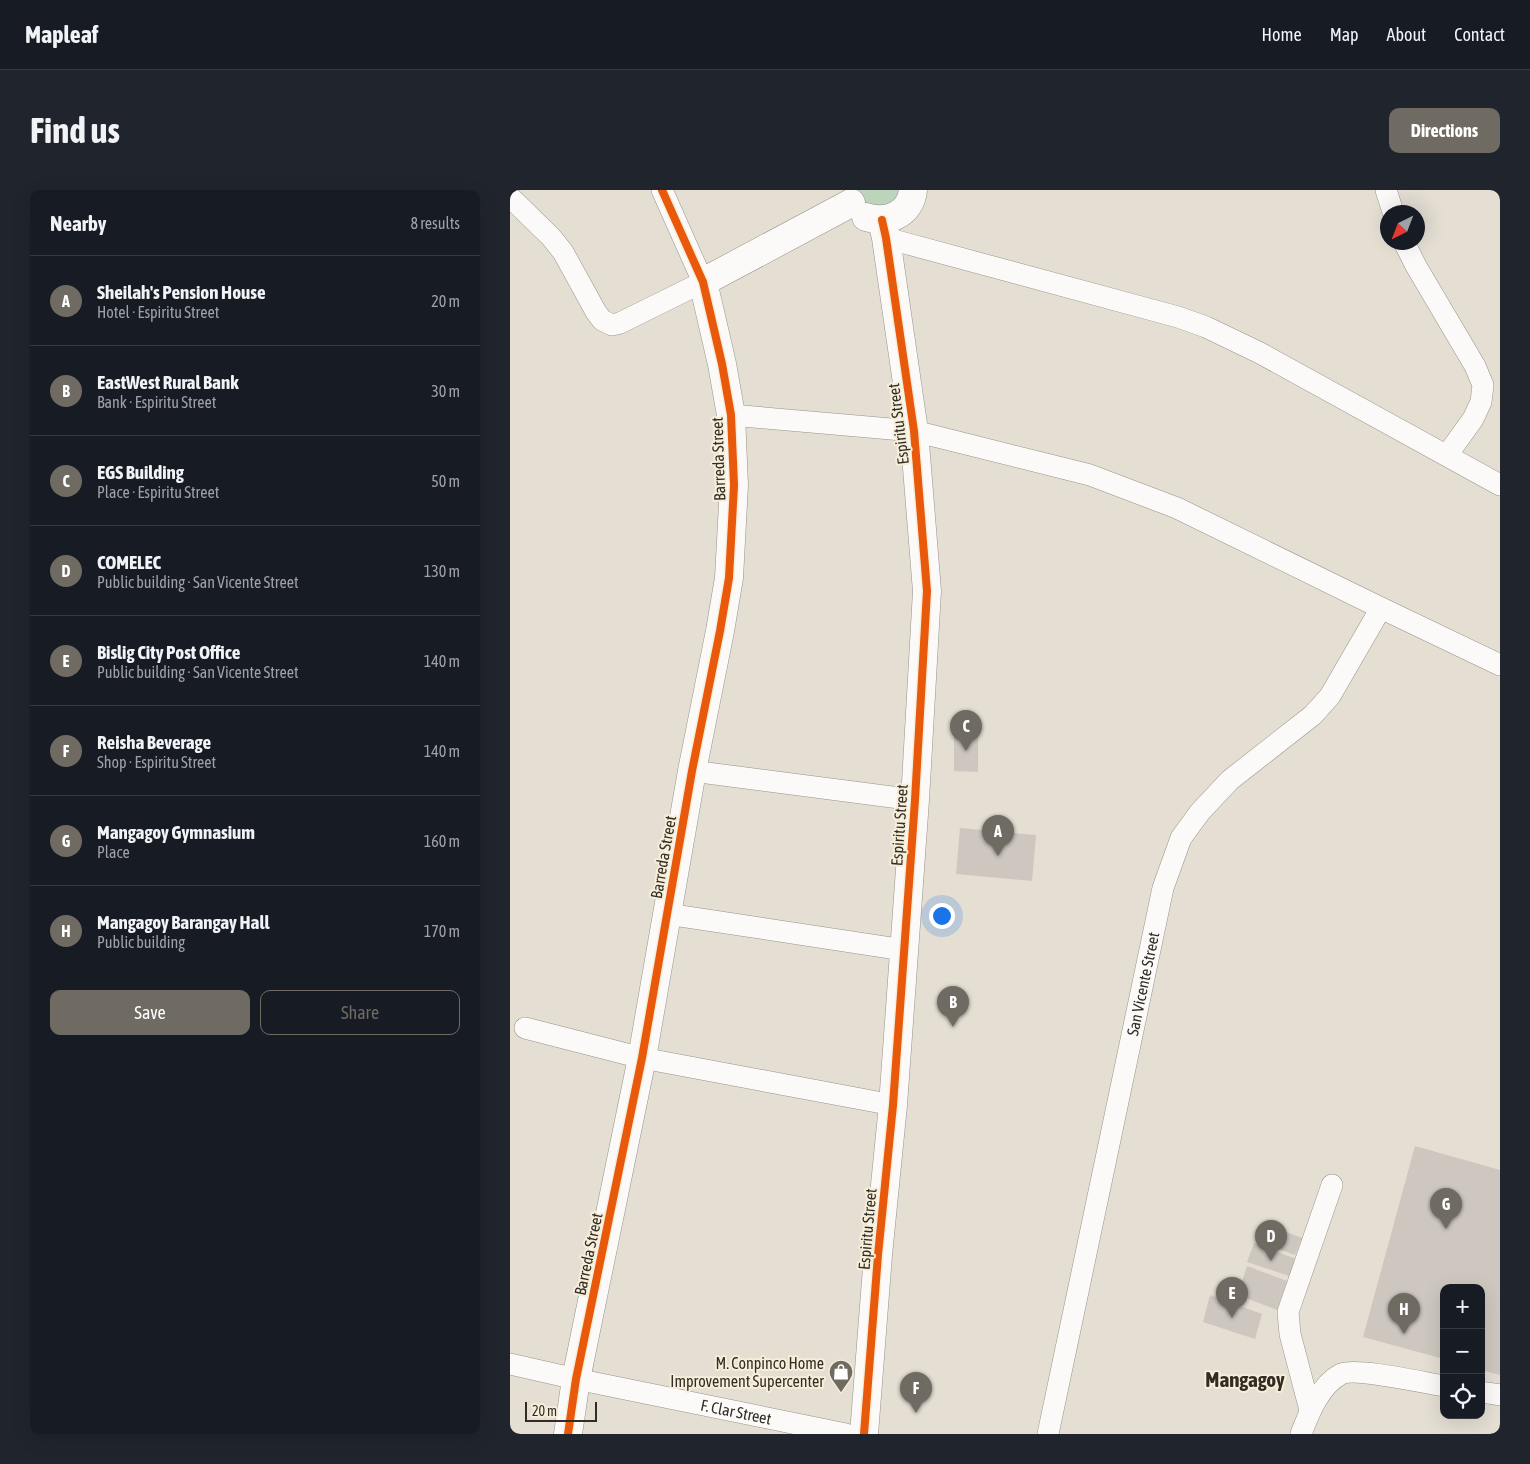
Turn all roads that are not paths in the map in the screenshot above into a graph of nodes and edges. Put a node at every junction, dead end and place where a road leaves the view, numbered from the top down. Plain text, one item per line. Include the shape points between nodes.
1 (662, 190) edge
2 (912, 190) edge
3 (1386, 190) edge
4 (849, 196) edge
5 (510, 197) edge
6 (1391, 205) edge
7 (884, 229) junction
8 (1408, 250) edge
9 (703, 282) junction
10 (732, 415) junction
11 (914, 431) junction
12 (1447, 455) junction
13 (1500, 484) edge
14 (1381, 608) junction
15 (1500, 665) edge
16 (692, 771) junction
17 (915, 800) junction
18 (667, 914) junction
19 (904, 950) junction
20 (525, 1028) dead end
21 (642, 1058) junction
22 (893, 1105) junction
23 (1332, 1185) dead end
24 (510, 1364) edge
25 (576, 1379) junction
26 (1440, 1385) edge
27 (1485, 1393) edge
28 (1500, 1395) edge
29 (1310, 1410) junction
30 (568, 1434) edge
31 (846, 1434) edge
32 (864, 1434) edge
33 (1048, 1434) edge
34 (1301, 1434) edge

1 - 9 street
2 - 7 street via 908,204
3 - 6 street
4 - 7 street via 856,210
4 - 9 street
5 - 9 street via 563,252 596,312 612,325
7 - 11 street, Espiritu Street
7 - 12 street via 1206,327
8 - 12 street via 1483,385 1481,402
9 - 10 street, Barreda Street
10 - 11 street
10 - 16 street, Barreda Street via 734,485 730,578
11 - 14 street via 1053,465 1130,489 1177,508
11 - 17 street, Espiritu Street via 927,591
12 - 13 street
14 - 15 street
14 - 33 street, San Vicente Street via 1330,696 1313,715 1230,780 1181,838 1163,888
16 - 17 street
16 - 18 street, Barreda Street
17 - 19 street, Espiritu Street
18 - 19 street
18 - 21 street, Barreda Street
19 - 22 street, Espiritu Street
20 - 21 street
21 - 22 street
21 - 25 street, Barreda Street
22 - 32 street, Espiritu Street
23 - 29 street via 1288,1312 1290,1334
24 - 25 street, F. Clar Street
25 - 30 street, Barreda Street
25 - 31 street, F. Clar Street
26 - 29 street via 1349,1372 1335,1379
27 - 28 street
29 - 34 street

